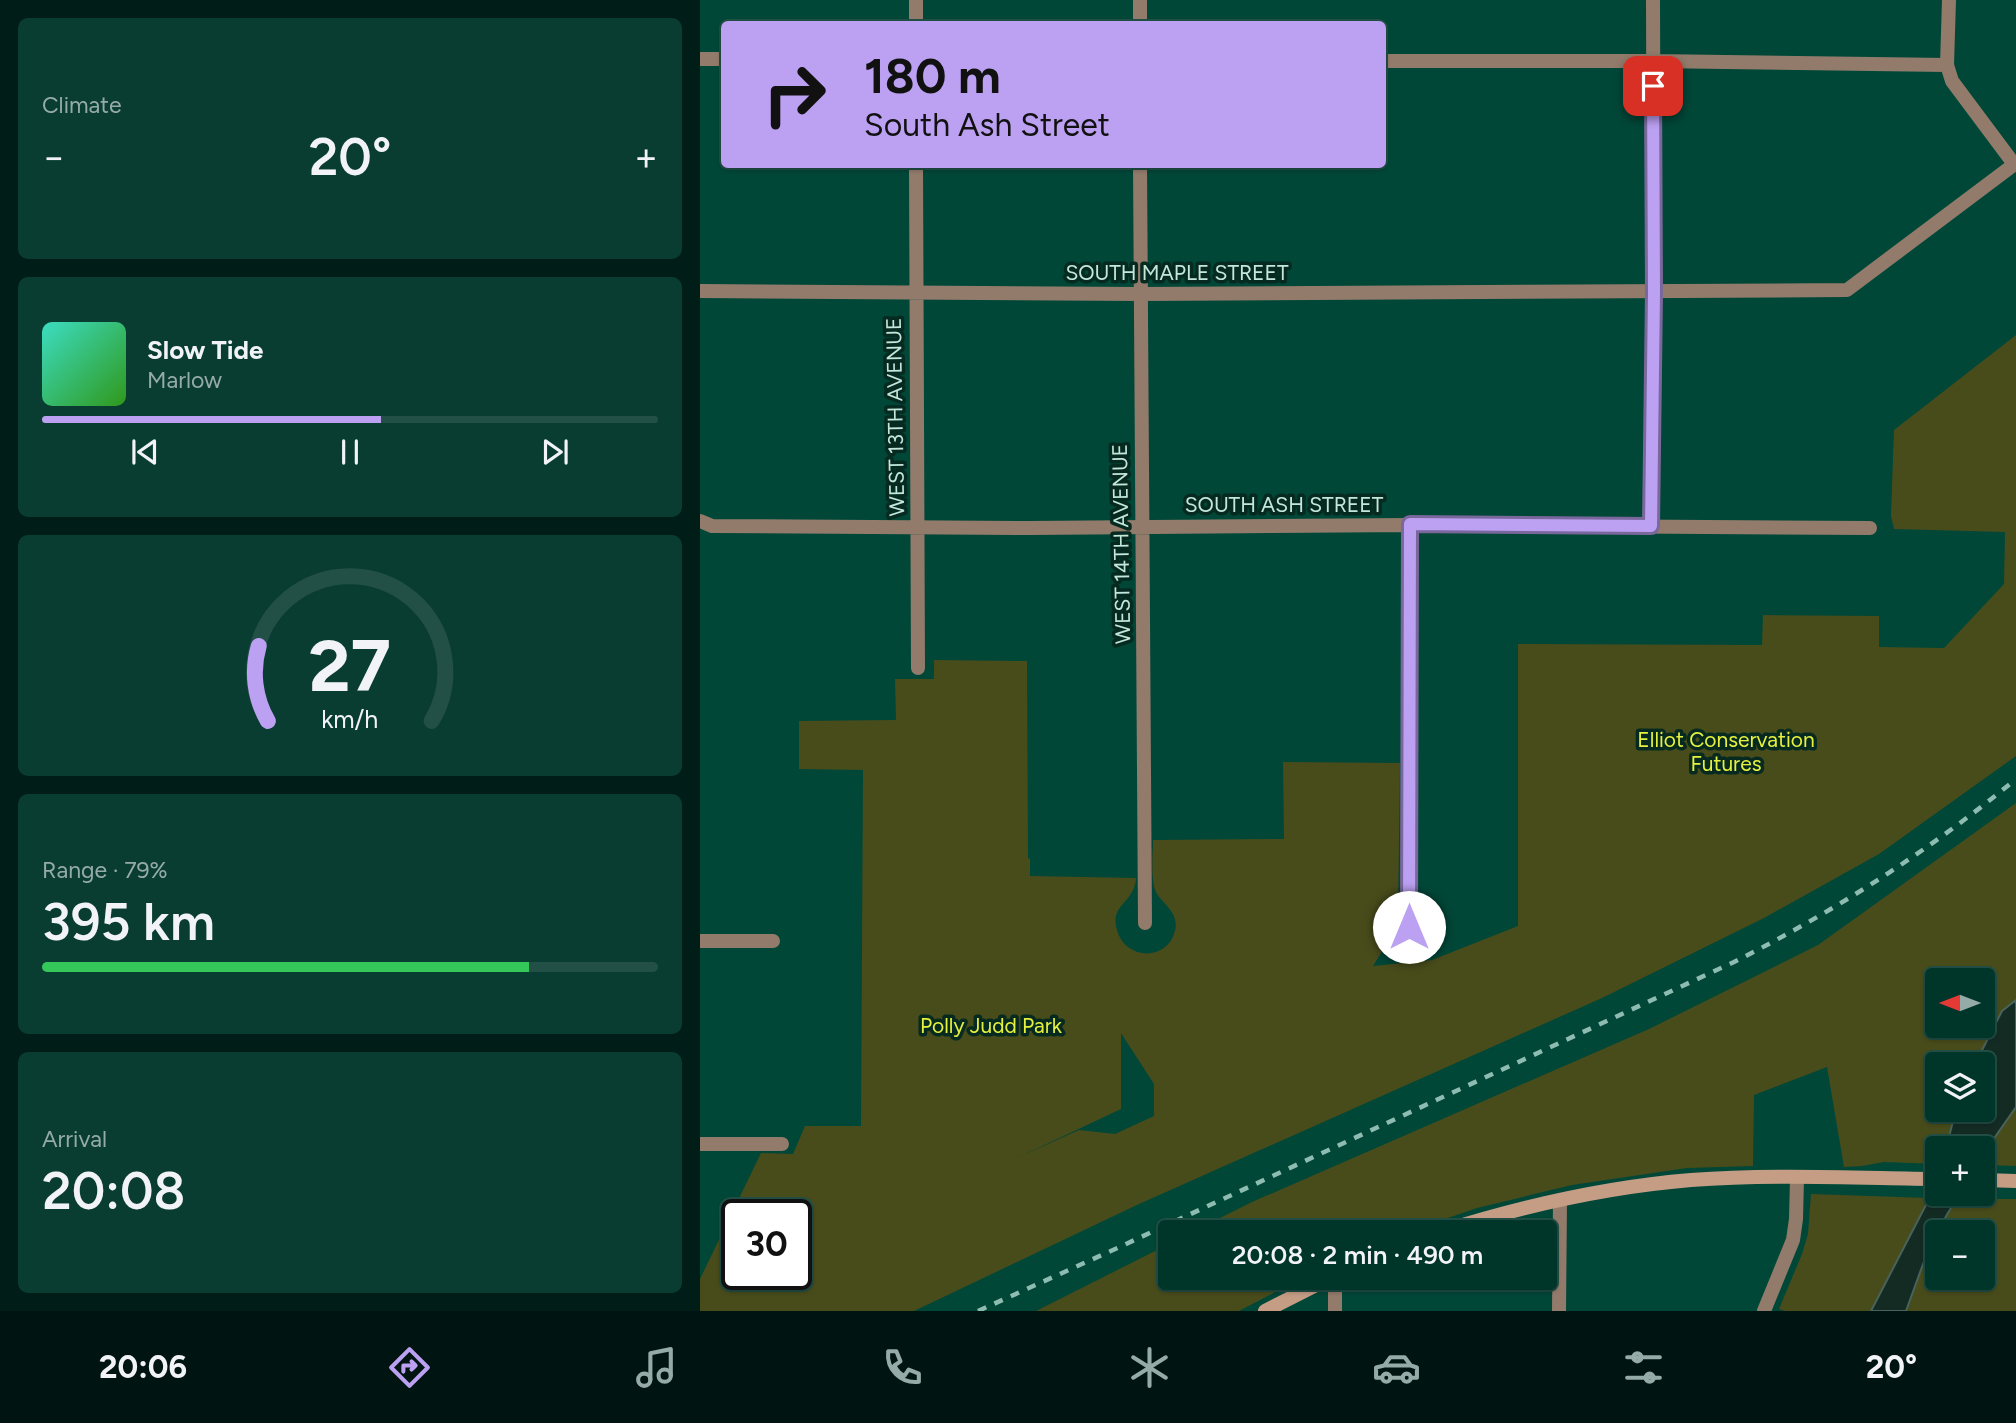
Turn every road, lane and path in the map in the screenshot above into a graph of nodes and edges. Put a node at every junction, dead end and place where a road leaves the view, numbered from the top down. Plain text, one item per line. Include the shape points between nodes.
1 (916, 0) edge
2 (1139, 0) edge
3 (1653, 0) edge
4 (1949, 0) edge
5 (916, 21) edge
6 (1139, 21) edge
7 (700, 59) edge
8 (721, 59) edge
9 (1386, 61) edge
10 (1653, 61) junction
11 (1947, 65) junction
12 (2015, 163) edge
13 (916, 168) edge
14 (1139, 168) edge
15 (700, 291) edge
16 (1654, 292) junction
17 (915, 293) junction
18 (1139, 294) junction
19 (700, 521) edge
20 (1410, 524) junction
21 (917, 526) junction
22 (1651, 526) junction
23 (1142, 527) junction
24 (1870, 528) dead end
25 (918, 668) dead end
26 (1145, 923) dead end
27 (1409, 927) dead end
28 (700, 941) edge
29 (773, 941) dead end
30 (700, 1144) edge
31 (782, 1144) dead end
32 (1797, 1178) junction
33 (1925, 1180) edge
34 (1995, 1180) edge
35 (2016, 1181) edge
36 (1560, 1200) junction
37 (1479, 1220) edge
38 (1308, 1290) edge
39 (1333, 1290) edge
40 (1265, 1311) edge
41 (1335, 1311) edge
42 (1559, 1311) edge
43 (1763, 1311) edge

1 - 5 street
2 - 6 street
3 - 10 street
4 - 11 street
7 - 8 street
9 - 10 street
10 - 11 street
10 - 16 street
11 - 12 street via 1952,81
12 - 16 street, SOUTH MAPLE STREET via 1847,290
13 - 17 street, WEST 13TH AVENUE
14 - 18 street, WEST 14TH AVENUE
15 - 17 street, SOUTH MAPLE STREET
16 - 18 street, SOUTH MAPLE STREET
16 - 22 street
17 - 18 street, SOUTH MAPLE STREET
17 - 21 street, WEST 13TH AVENUE
18 - 23 street, WEST 14TH AVENUE
19 - 21 street, SOUTH ASH STREET via 712,526
20 - 22 street, SOUTH ASH STREET
20 - 23 street, SOUTH ASH STREET
20 - 27 street
21 - 23 street, SOUTH ASH STREET
21 - 25 street, WEST 13TH AVENUE
22 - 24 street, SOUTH ASH STREET
23 - 26 street, WEST 14TH AVENUE
28 - 29 street
30 - 31 street
32 - 33 street
32 - 36 street via 1677,1182
32 - 43 street via 1793,1240
34 - 35 street
36 - 37 street
36 - 42 street
38 - 40 street
39 - 41 street

